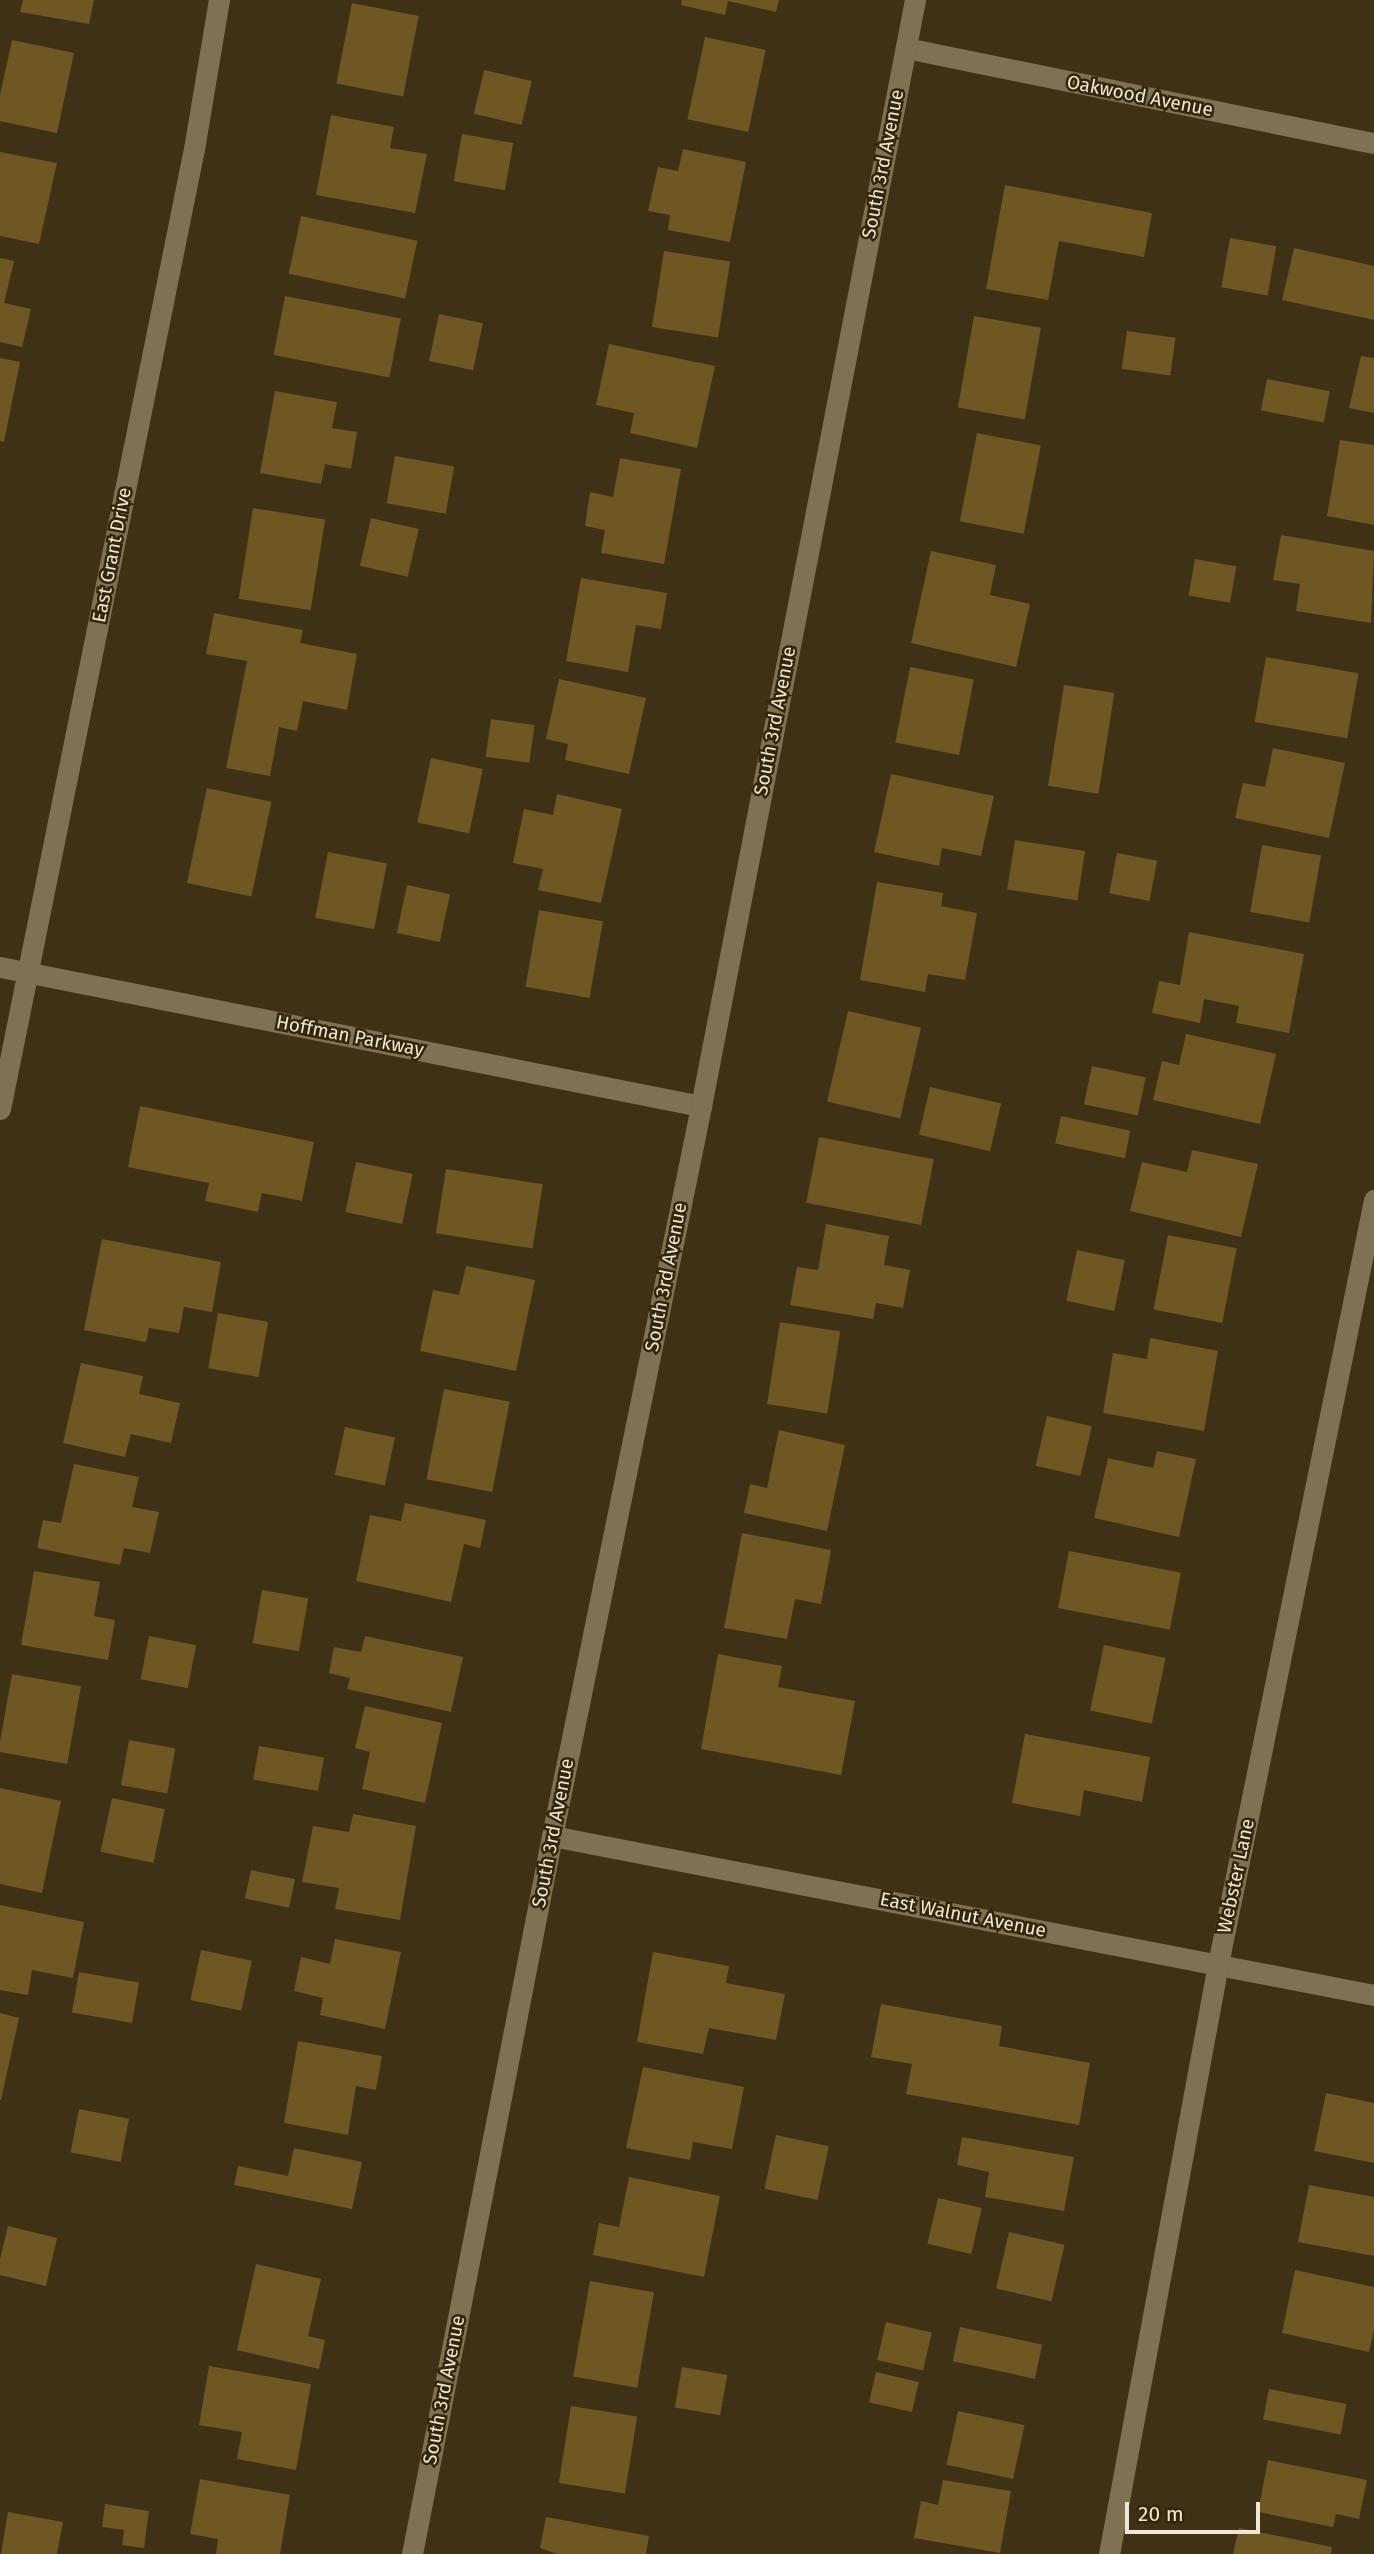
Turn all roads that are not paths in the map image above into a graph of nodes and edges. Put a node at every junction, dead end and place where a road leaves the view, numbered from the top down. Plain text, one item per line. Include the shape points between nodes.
1 (219, 0) edge
2 (915, 0) edge
3 (906, 48) junction
4 (1374, 144) edge
5 (0, 967) edge
6 (28, 972) junction
7 (701, 1106) junction
8 (0, 1109) edge
9 (1374, 1200) edge
10 (552, 1836) junction
11 (1217, 1964) junction
12 (1374, 1995) edge
13 (412, 2554) edge
14 (1109, 2554) edge

1 - 6 street, East Grant Drive via 191,162
2 - 3 street, South 3rd Avenue
3 - 4 street, Oakwood Avenue
3 - 7 street, South 3rd Avenue
5 - 6 street, Hoffman Parkway
6 - 7 street, Hoffman Parkway
6 - 8 street, East Grant Drive
7 - 10 street, South 3rd Avenue
9 - 11 street, Webster Lane
10 - 11 street, East Walnut Avenue
10 - 13 street, South 3rd Avenue
11 - 12 street, East Walnut Avenue
11 - 14 street, Webster Lane

